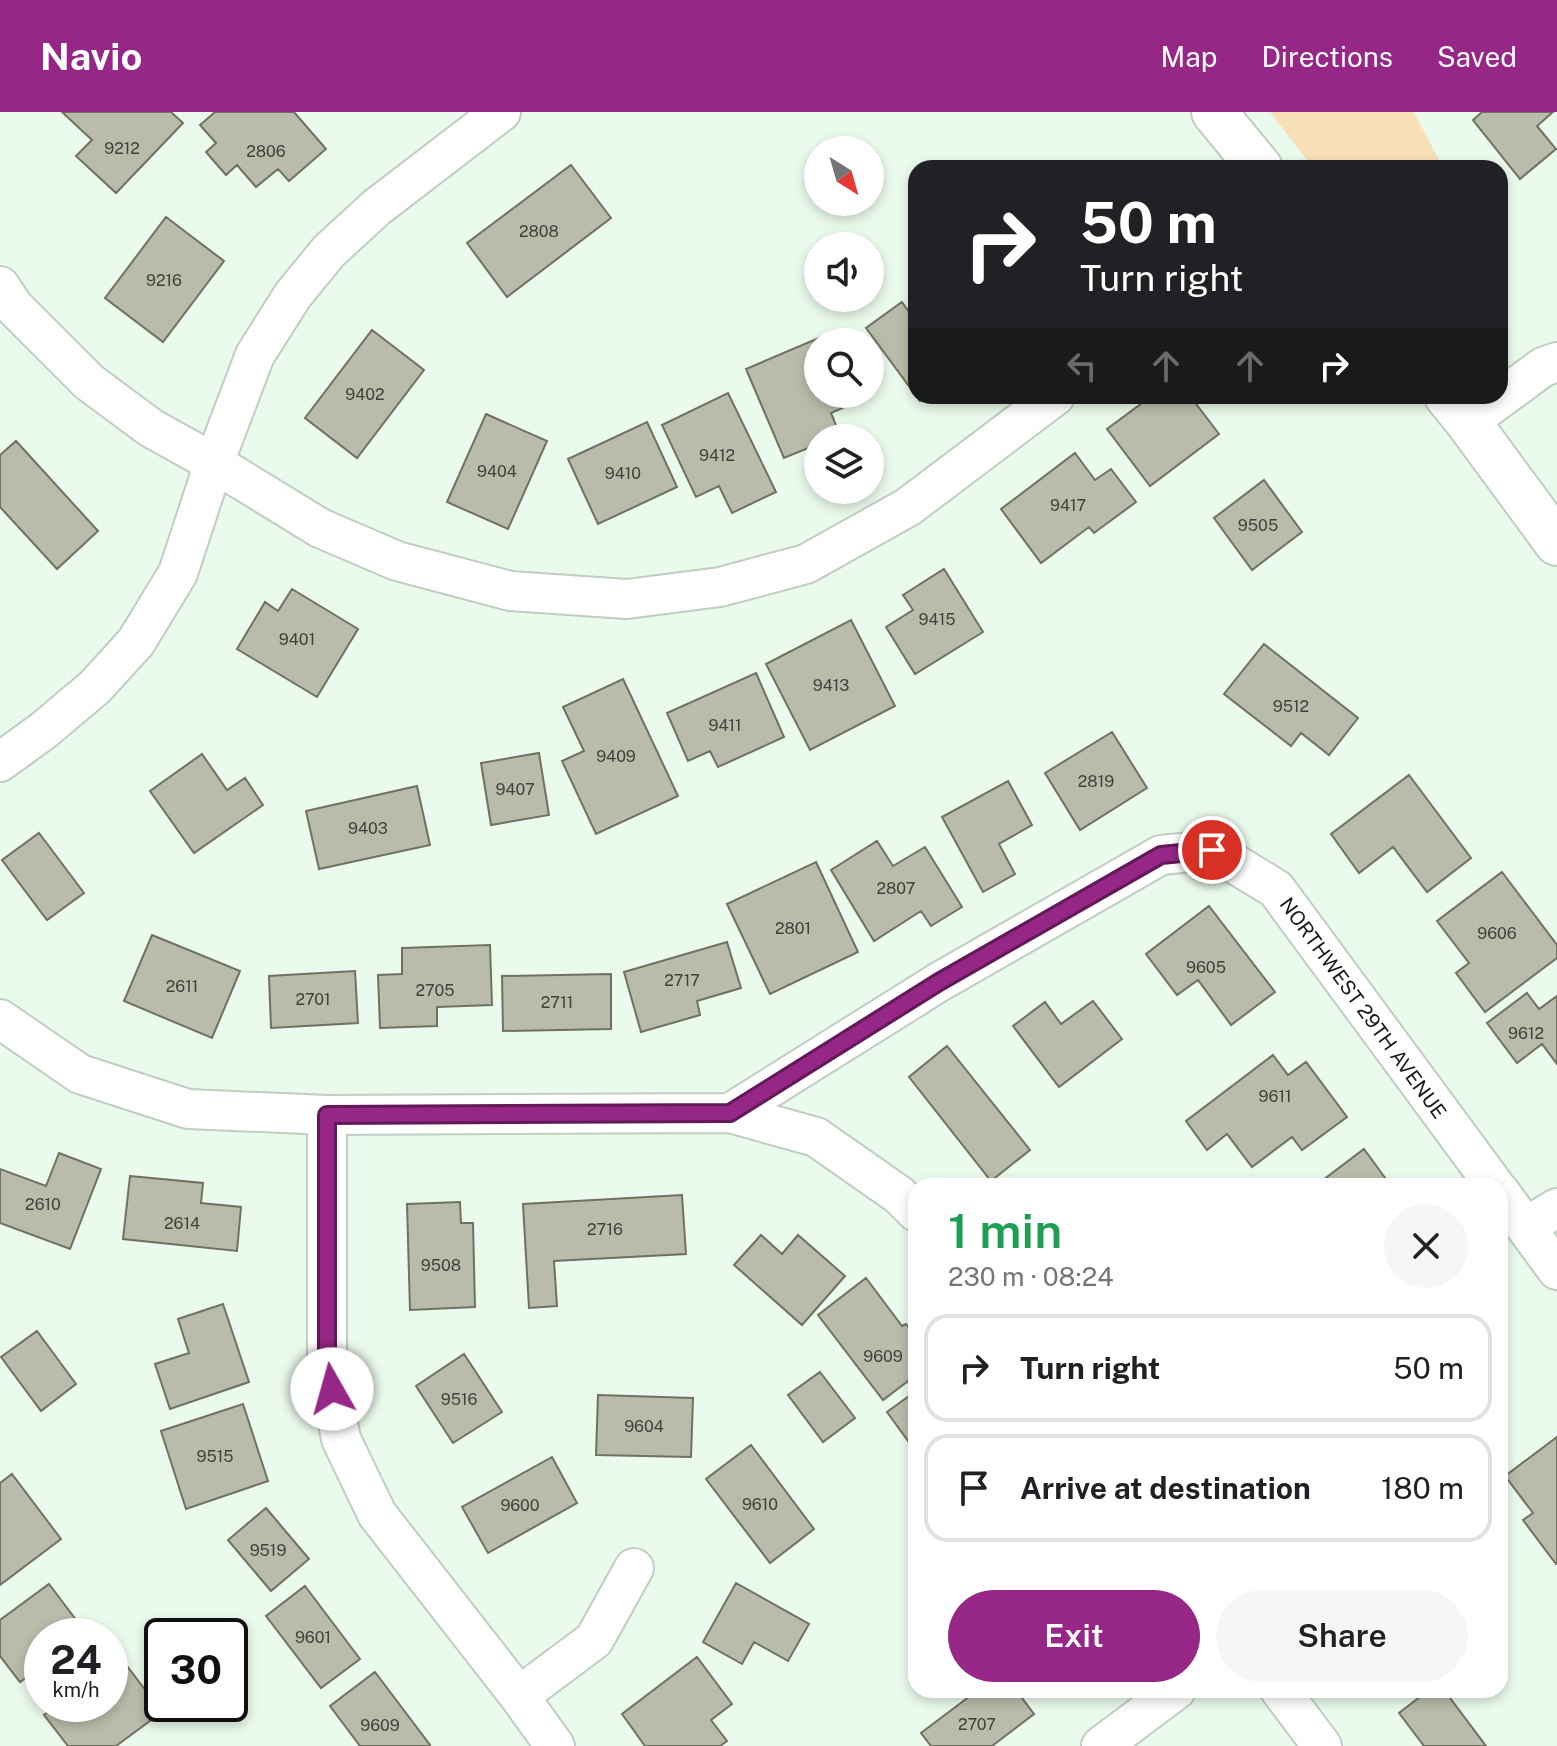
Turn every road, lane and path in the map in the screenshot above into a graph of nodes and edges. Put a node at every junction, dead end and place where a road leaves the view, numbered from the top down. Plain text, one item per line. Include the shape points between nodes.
1 (501, 112) edge
2 (1214, 112) edge
3 (1253, 160) edge
4 (0, 286) edge
5 (1557, 362) edge
6 (1508, 384) edge
7 (1044, 404) edge
8 (1457, 409) edge
9 (214, 463) junction
10 (1557, 543) edge
11 (0, 762) edge
12 (0, 1019) edge
13 (730, 1113) junction
14 (327, 1115) junction
15 (1489, 1178) edge
16 (1508, 1197) edge
17 (908, 1204) edge
18 (1541, 1218) edge
19 (1557, 1270) edge
20 (634, 1568) dead end
21 (519, 1696) junction
22 (1165, 1698) edge
23 (1286, 1698) edge
24 (555, 1746) edge
25 (1101, 1746) edge
26 (1322, 1746) edge

1 - 9 street via 377,207 329,251 293,295 255,355
2 - 3 main road
4 - 9 street via 14,307 89,382 151,428
5 - 6 street
7 - 9 street via 908,507 806,564 720,587 627,599 510,591 397,561 320,528
8 - 10 main road
9 - 11 street via 178,573 136,642 95,687
12 - 14 street via 80,1074 188,1109
13 - 14 street
13 - 15 street, NORTHWEST 29TH AVENUE via 939,982 1161,855 1212,850 1276,889
13 - 17 street via 816,1137
14 - 21 street via 327,1364 341,1439 377,1514
16 - 18 street
18 - 19 street
20 - 21 street via 594,1640
21 - 24 street
22 - 25 street
23 - 26 street

